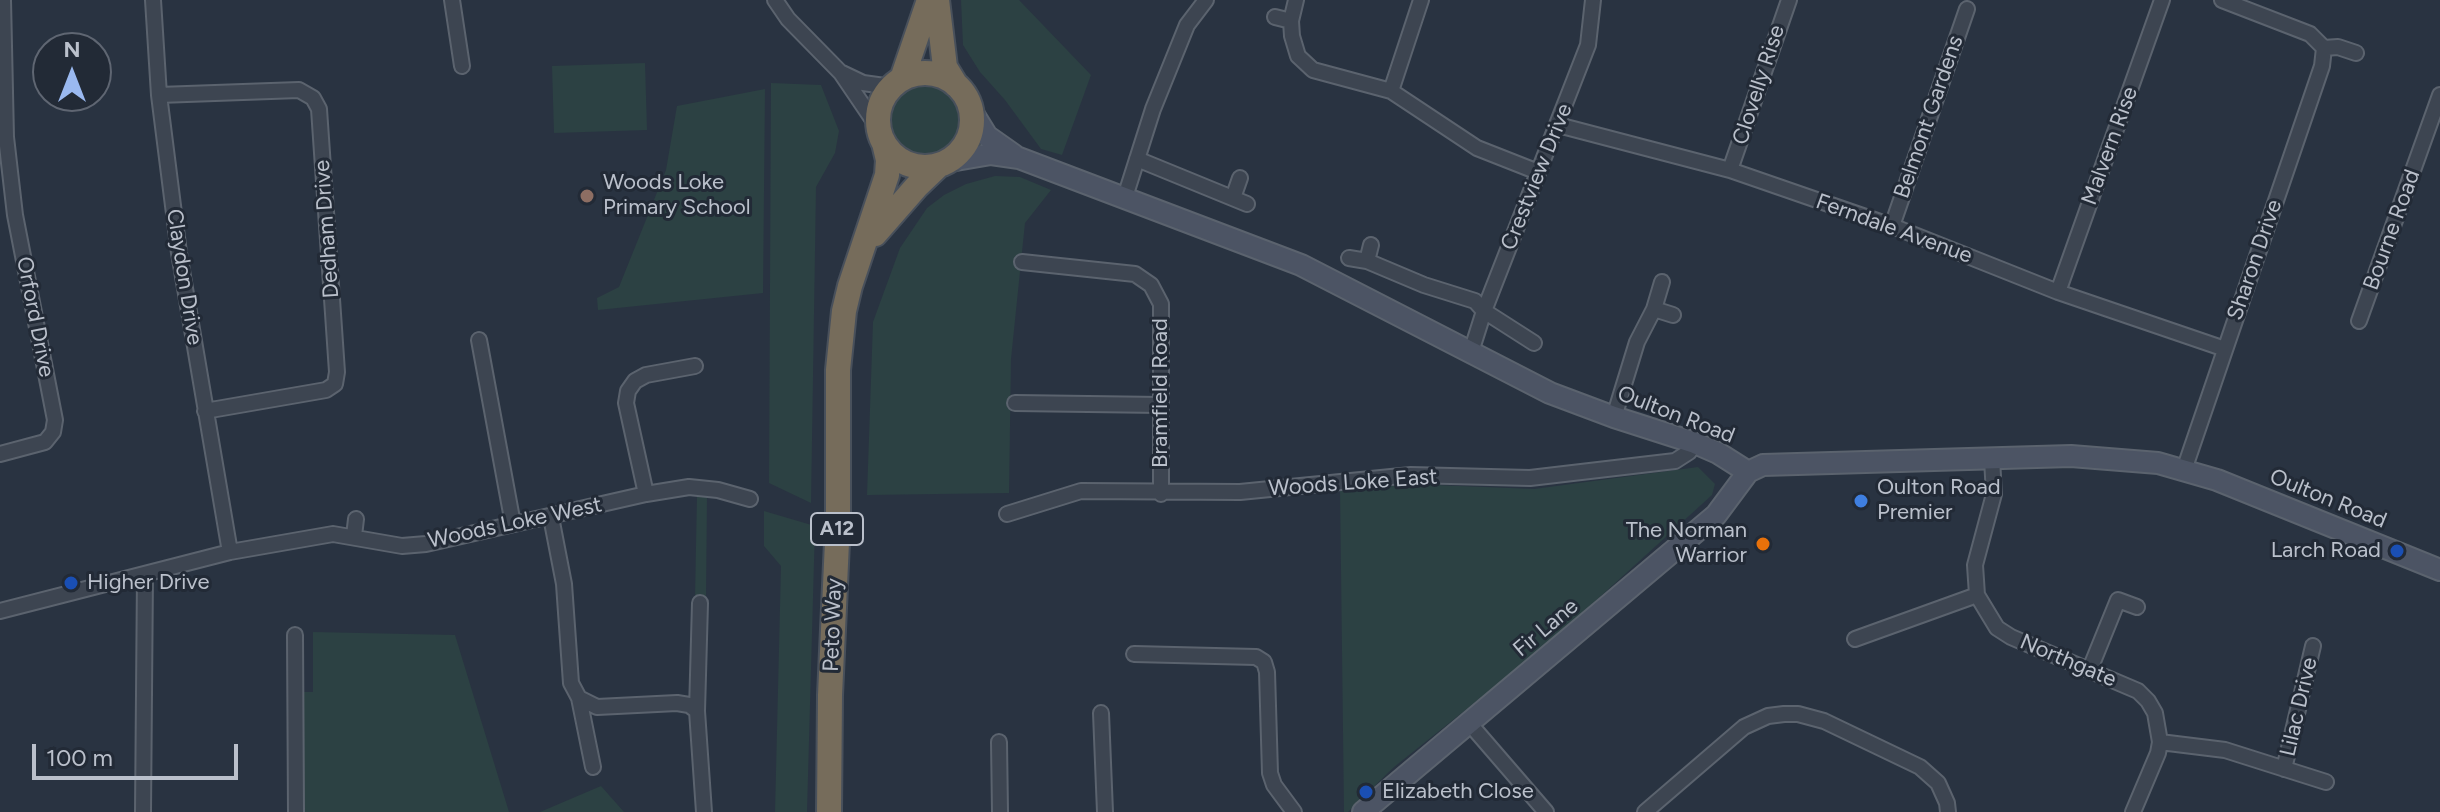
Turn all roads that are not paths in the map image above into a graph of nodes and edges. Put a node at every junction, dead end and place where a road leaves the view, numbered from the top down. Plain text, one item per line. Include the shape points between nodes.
1 (3, 0) edge
2 (153, 0) edge
3 (452, 0) edge
4 (775, 0) edge
5 (929, 0) edge
6 (937, 0) edge
7 (1206, 0) edge
8 (1296, 0) edge
9 (1421, 0) edge
10 (1593, 0) edge
11 (1789, 0) edge
12 (2162, 0) edge
13 (2222, 0) edge
14 (1967, 9) dead end
15 (1275, 17) dead end
16 (1291, 21) junction
17 (2324, 48) junction
18 (2356, 53) dead end
19 (462, 66) dead end
20 (841, 73) junction
21 (897, 83) junction
22 (956, 85) junction
23 (1391, 91) junction
24 (159, 95) junction
25 (2440, 95) edge
26 (971, 110) junction
27 (1558, 125) junction
28 (881, 136) junction
29 (1019, 158) junction
30 (1137, 159) junction
31 (944, 163) junction
32 (1730, 170) junction
33 (1538, 172) junction
34 (1240, 178) dead end
35 (1125, 197) junction
36 (1892, 226) junction
37 (1371, 245) dead end
38 (864, 249) junction
39 (1349, 258) dead end
40 (1367, 261) junction
41 (1022, 262) dead end
42 (1662, 282) dead end
43 (2058, 292) junction
44 (1654, 309) junction
45 (1484, 311) junction
46 (1673, 315) dead end
47 (2359, 321) dead end
48 (479, 340) dead end
49 (1534, 343) dead end
50 (2225, 349) junction
51 (1471, 352) junction
52 (695, 366) dead end
53 (1015, 403) dead end
54 (1161, 405) junction
55 (205, 411) junction
56 (1614, 417) junction
57 (1695, 443) junction
58 (0, 454) edge
59 (1992, 459) junction
60 (2184, 470) junction
61 (1748, 472) junction
62 (646, 494) junction
63 (1161, 494) junction
64 (750, 499) dead end
65 (1007, 514) dead end
66 (551, 517) junction
67 (356, 519) dead end
68 (513, 524) junction
69 (354, 536) junction
70 (230, 552) junction
71 (2440, 570) edge
72 (145, 574) junction
73 (1977, 595) junction
74 (700, 603) dead end
75 (2137, 607) dead end
76 (0, 611) edge
77 (295, 635) dead end
78 (1855, 639) dead end
79 (2313, 646) dead end
80 (1134, 654) dead end
81 (2090, 669) junction
82 (579, 698) junction
83 (697, 711) junction
84 (1101, 713) dead end
85 (1470, 724) junction
86 (999, 742) dead end
87 (2160, 742) junction
88 (593, 767) dead end
89 (2284, 769) junction
90 (2326, 782) dead end
91 (1365, 811) edge
92 (1543, 811) edge
93 (143, 812) edge
94 (296, 812) edge
95 (704, 812) edge
96 (829, 812) edge
97 (1000, 812) edge
98 (1105, 812) edge
99 (1294, 812) edge
100 (1645, 812) edge
101 (1948, 812) edge
102 (2133, 812) edge

1 - 58 street, Orford Drive via 6,137 15,215 55,420 45,442
2 - 24 street, Claydon Drive
3 - 19 street
4 - 20 street
5 - 21 highway
6 - 22 highway via 945,67
7 - 30 street via 1187,25
8 - 16 street
9 - 23 street
10 - 27 street, Crestview Drive via 1588,45
11 - 32 street, Clovelly Rise
12 - 43 street, Malvern Rise
13 - 17 street via 2310,34
14 - 36 street, Belmont Gardens
15 - 16 street
16 - 23 street via 1298,56 1313,70
17 - 18 street
17 - 50 street, Sharon Drive
20 - 21 street via 863,83
20 - 28 street
21 - 22 highway via 924,73
21 - 28 highway via 880,106
22 - 26 highway
23 - 33 street via 1477,148
24 - 55 street, Claydon Drive
24 - 55 street, Dedham Drive via 299,90 319,109 335,384 326,390
25 - 47 street, Bourne Road
26 - 29 main road, Oulton Road via 987,136
26 - 31 highway via 966,144
27 - 32 street, Ferndale Avenue
27 - 33 street, Crestview Drive
28 - 31 highway via 892,154 914,166
28 - 38 highway, Peto Way / A12 via 887,175
29 - 31 main road, Oulton Road via 981,154
29 - 35 main road, Oulton Road
30 - 34 street via 1240,201
30 - 35 street
31 - 38 highway, Peto Way / A12 via 885,220
32 - 36 street, Ferndale Avenue
33 - 45 street, Crestview Drive
35 - 51 main road, Oulton Road via 1301,265
36 - 43 street, Ferndale Avenue
37 - 40 street
38 - 96 highway, Peto Way / A12 via 844,311 838,370
39 - 40 street
40 - 45 street via 1475,301
41 - 54 street, Bramfield Road via 1135,274 1151,285 1161,304
42 - 44 street
43 - 50 street, Ferndale Avenue
44 - 46 street
44 - 56 street via 1637,342
45 - 49 street
45 - 51 street, Crestview Drive
48 - 68 street
50 - 60 street, Sharon Drive
51 - 56 main road, Oulton Road via 1550,393
52 - 62 street via 646,375 628,391 626,403
53 - 54 street
54 - 63 street, Bramfield Road
55 - 70 street, Claydon Drive
56 - 57 main road, Oulton Road
57 - 61 main road, Oulton Road
57 - 63 street, Woods Loke East via 1675,461 1530,478 1411,475
59 - 60 main road, Oulton Road via 2097,458
59 - 61 main road, Oulton Road via 1781,463
59 - 73 street via 1994,494 1975,565
60 - 71 main road, Oulton Road
61 - 85 main road, Fir Lane via 1716,515
62 - 64 street, Woods Loke West via 689,487
62 - 66 street, Woods Loke West
63 - 65 street, Woods Loke East via 1081,491
66 - 68 street, Woods Loke West
66 - 82 street via 564,584 571,683
67 - 69 street
68 - 69 street, Woods Loke West via 402,546
69 - 70 street, Woods Loke West via 333,534
70 - 72 street, Woods Loke West
72 - 76 street, Woods Loke West
72 - 93 street
73 - 78 street
73 - 81 street, Northgate via 1997,628
74 - 83 street
75 - 81 street via 2111,597
77 - 94 street
79 - 89 street, Lilac Drive
80 - 99 street via 1256,657 1264,662 1270,773
81 - 87 street, Northgate via 2148,701
82 - 83 street via 597,707 677,703
82 - 88 street
83 - 95 street
84 - 98 street
85 - 91 main road, Fir Lane
85 - 92 street
86 - 97 street
87 - 89 street, Lilac Drive via 2225,750
87 - 102 street
89 - 90 street, Lilac Drive
100 - 101 street via 1744,727 1784,714 1824,721 1920,767 1938,783

